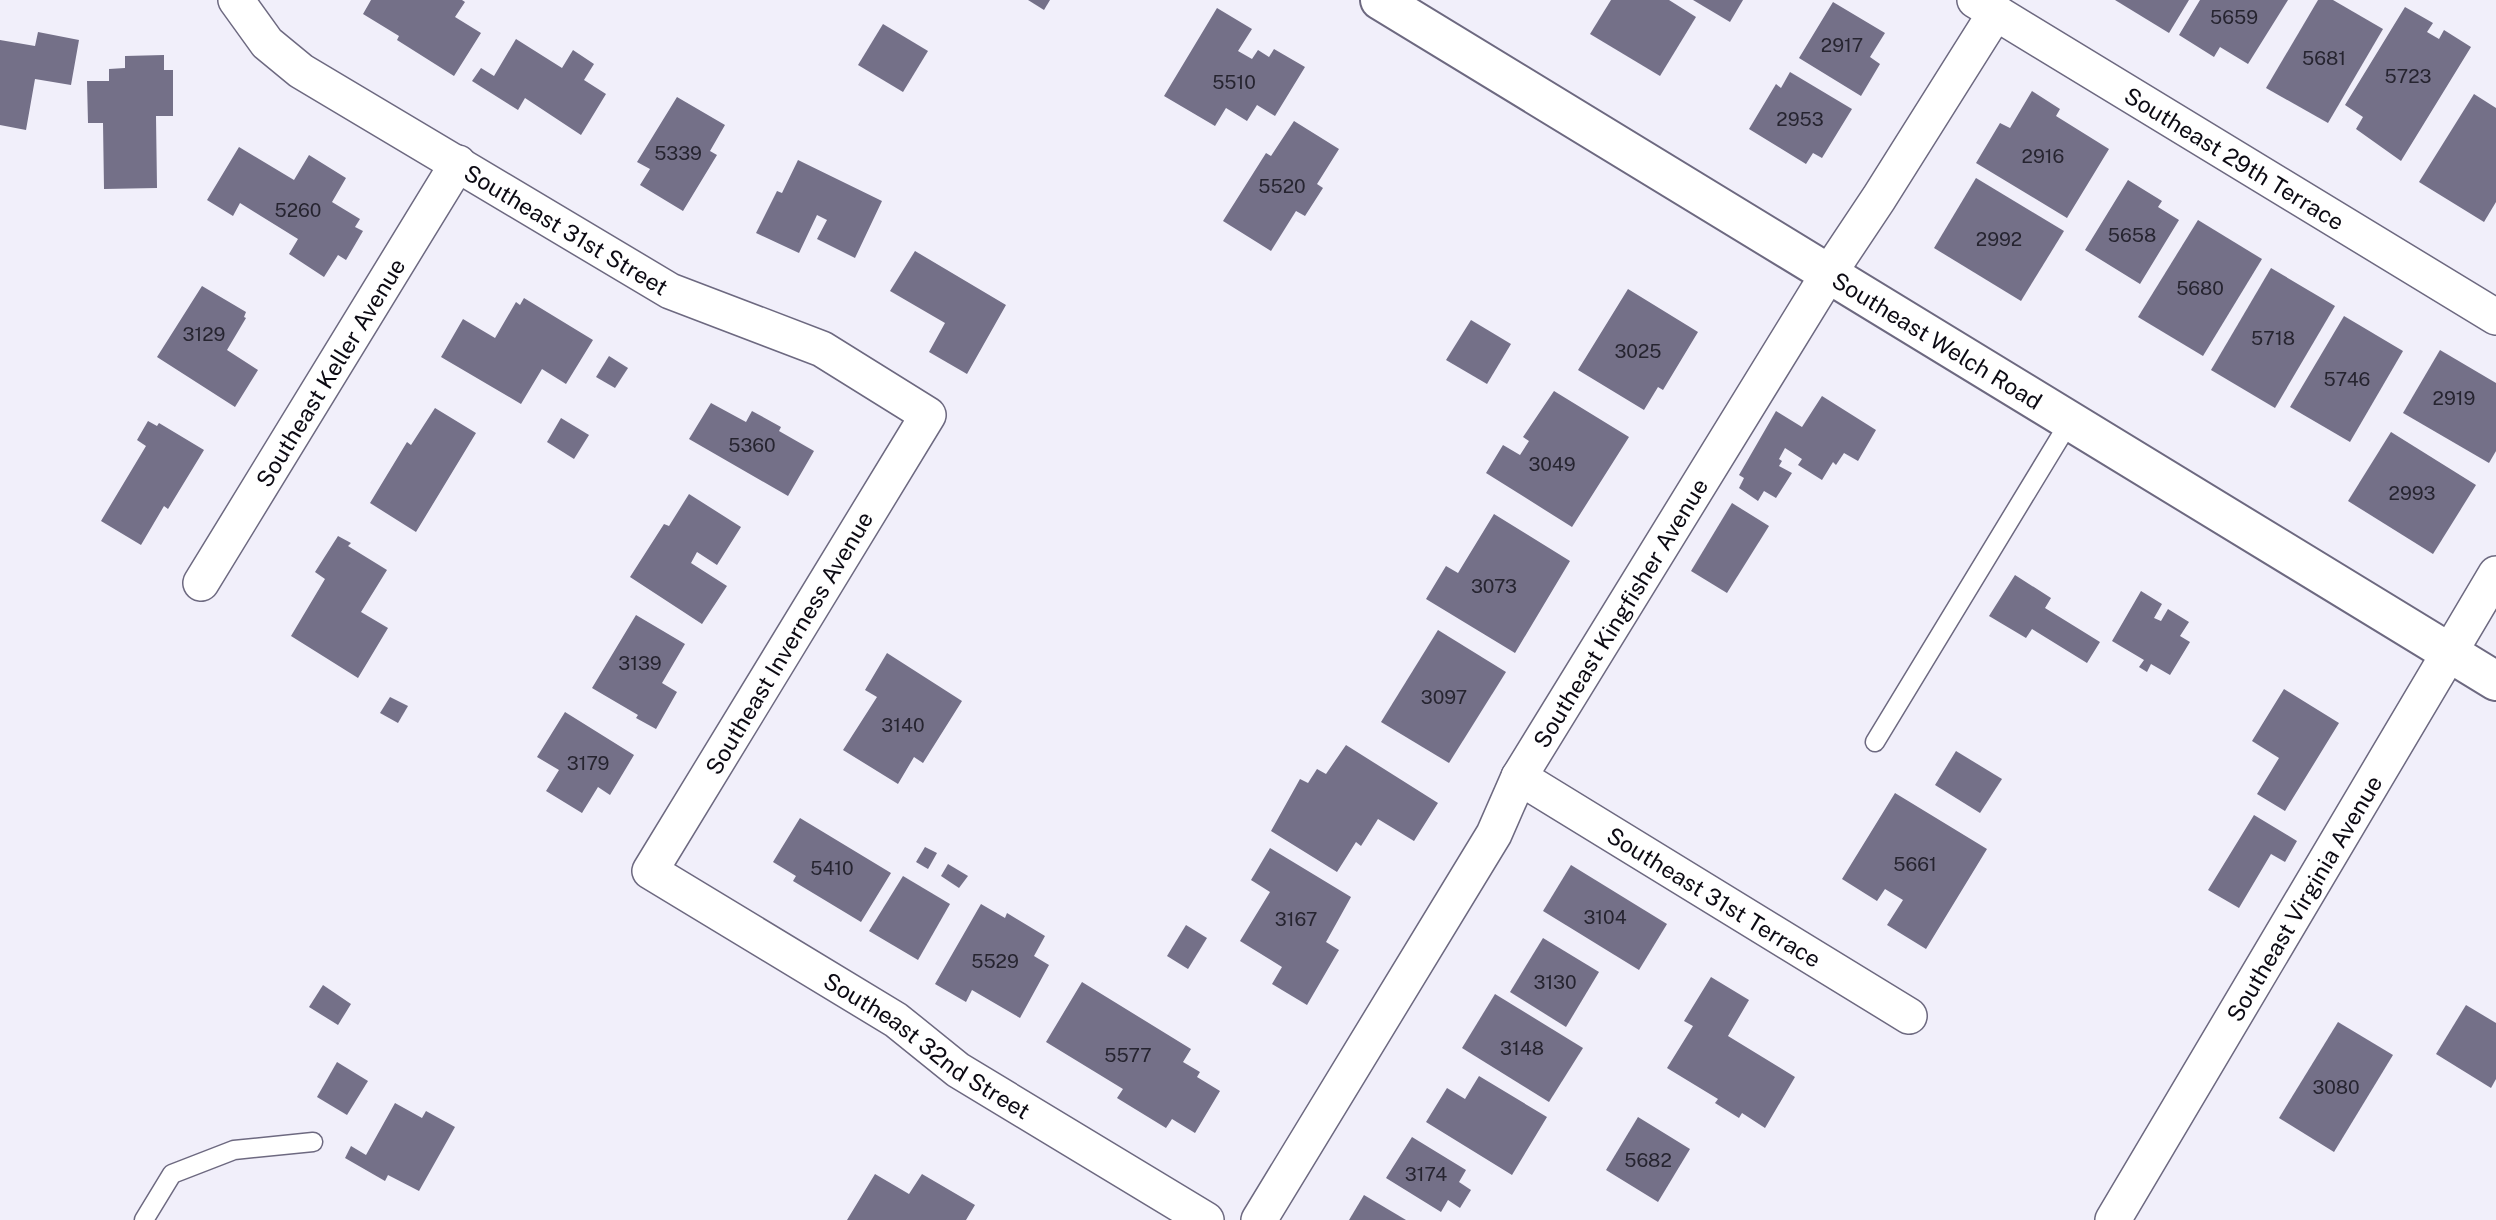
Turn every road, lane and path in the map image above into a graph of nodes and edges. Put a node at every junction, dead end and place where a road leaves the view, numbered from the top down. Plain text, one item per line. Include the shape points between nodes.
1 (236, 0) edge
2 (1380, 0) edge
3 (1986, 6) edge
4 (458, 163) junction
5 (1829, 274) junction
6 (2496, 317) edge
7 (928, 415) joint
8 (2070, 421) junction
9 (2496, 574) edge
10 (201, 583) dead end
11 (2448, 652) junction
12 (2496, 681) edge
13 (1875, 741) dead end
14 (1519, 777) junction
15 (650, 871) joint
16 (1909, 1016) dead end
17 (313, 1142) dead end
18 (144, 1220) edge
19 (1206, 1220) edge
20 (1259, 1220) edge
21 (2113, 1220) edge

1 - 4 street, Southeast 31st Street via 267,43 301,71
2 - 5 street, Southeast Welch Road
3 - 5 street, Southeast Kingfisher Avenue via 1879,198
3 - 6 street, Southeast 29th Terrace
4 - 7 street, Southeast 31st Street via 670,291 822,349
4 - 10 street, Southeast Keller Avenue
5 - 8 street, Southeast Welch Road
5 - 14 street, Southeast Kingfisher Avenue
7 - 15 street, Southeast Inverness Avenue
8 - 11 street, Southeast Welch Road
8 - 13 lane
9 - 11 street, Southeast Virginia Avenue
11 - 12 street, Southeast Welch Road
11 - 21 street, Southeast Virginia Avenue
14 - 16 street, Southeast 31st Terrace
14 - 20 street, Southeast Kingfisher Avenue via 1494,834
15 - 19 street, Southeast 32nd Street via 896,1020 958,1070
17 - 18 lane via 234,1150 172,1174

